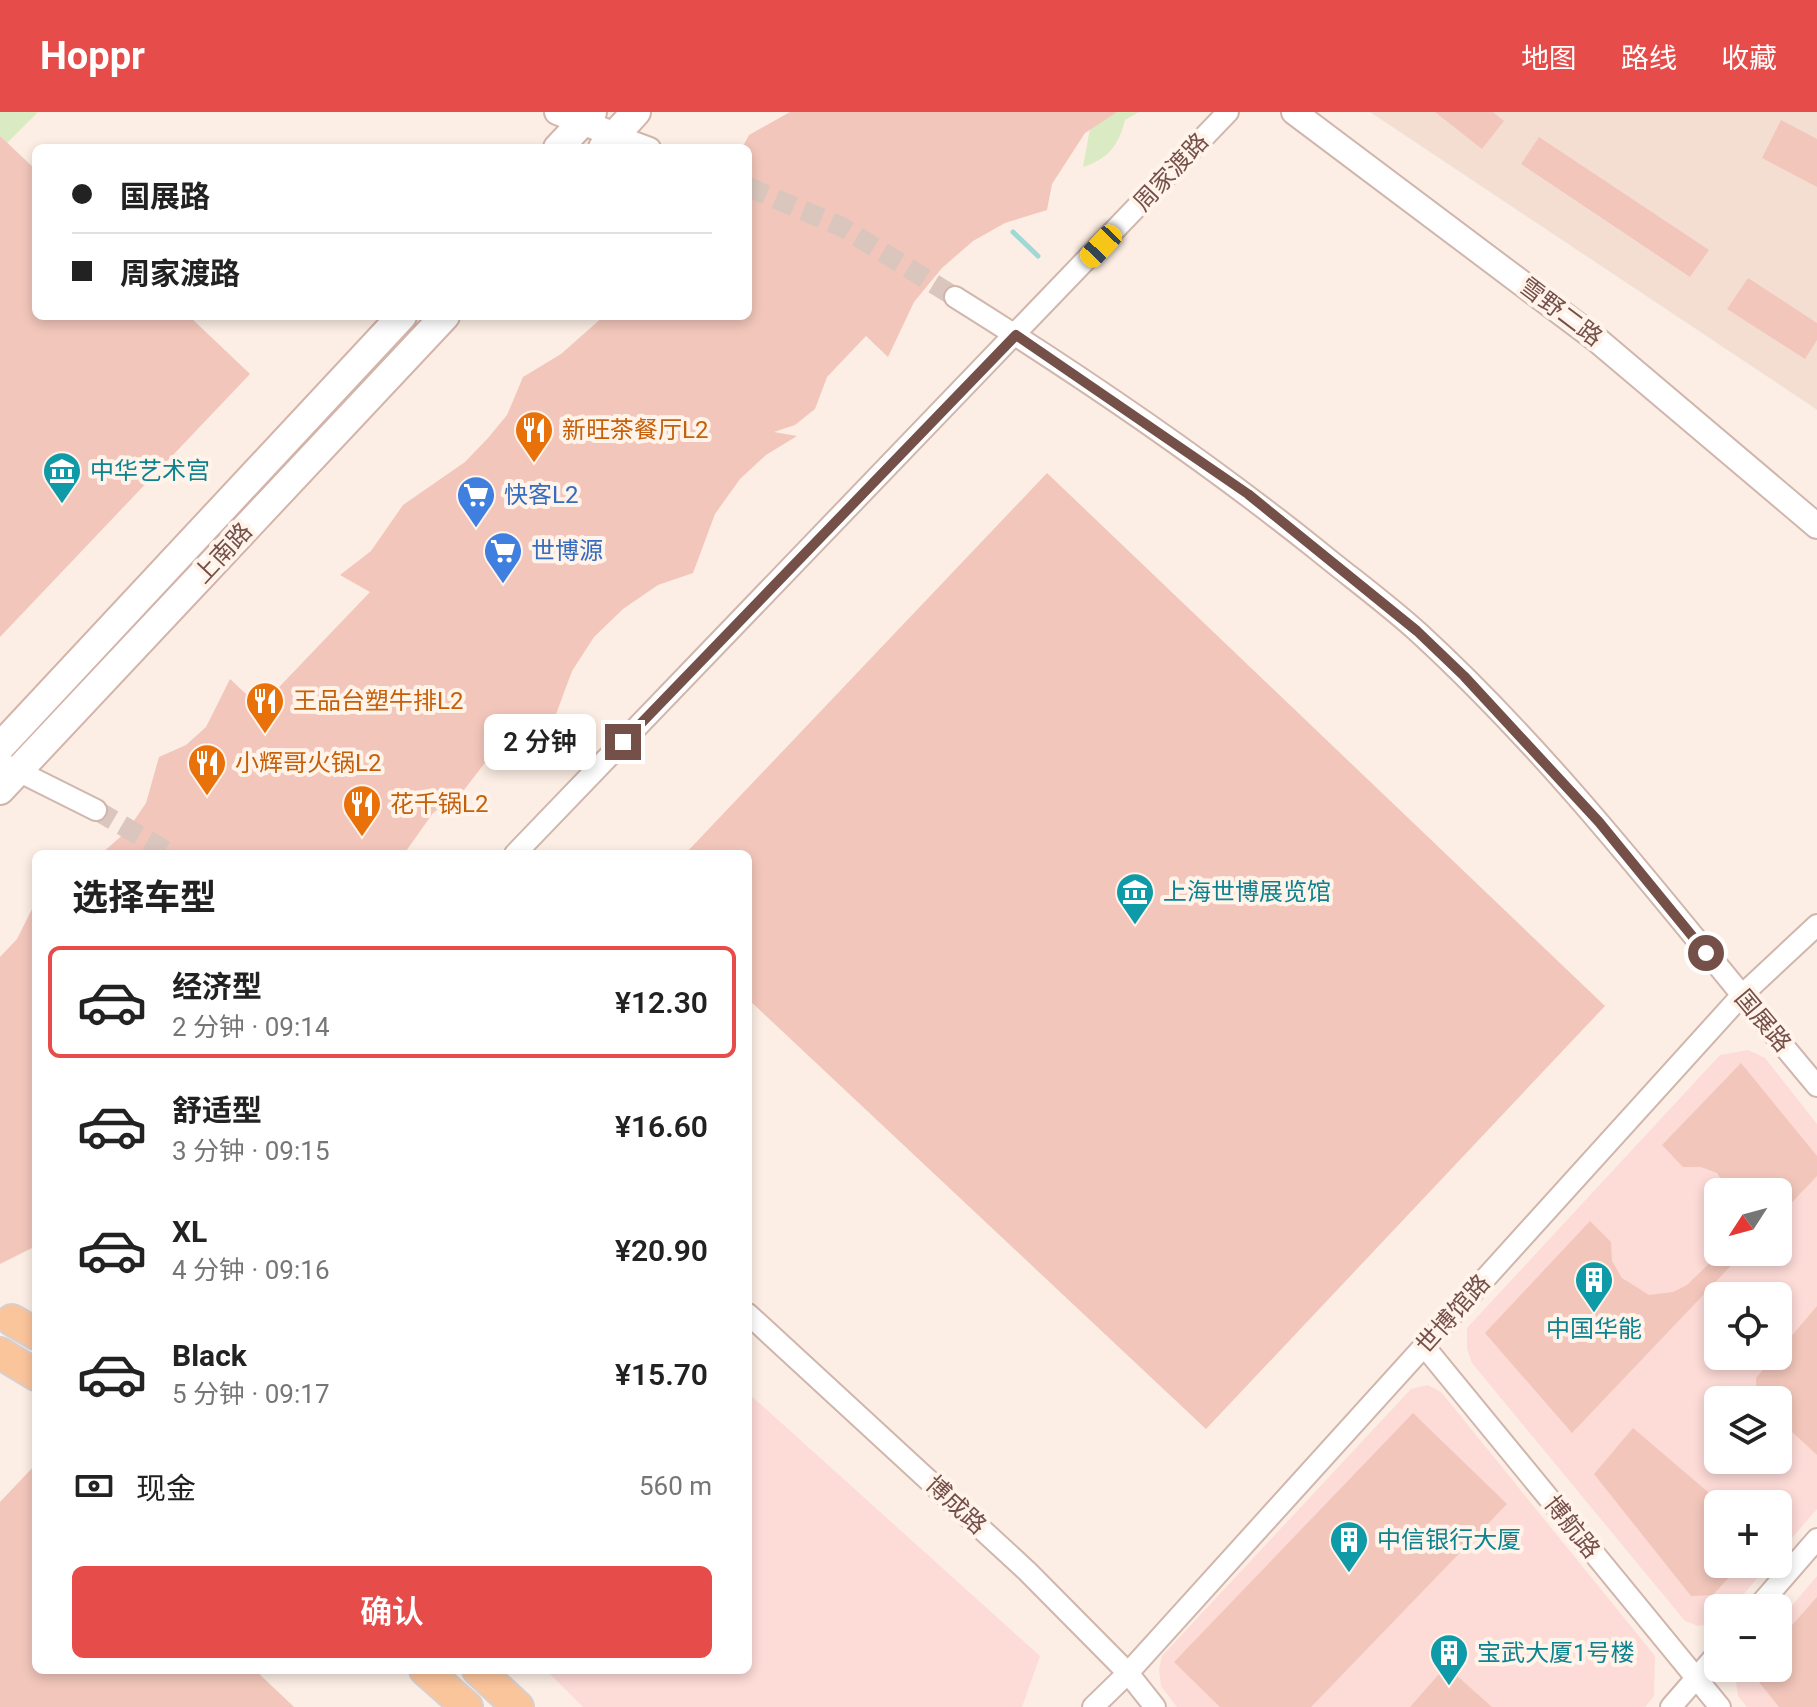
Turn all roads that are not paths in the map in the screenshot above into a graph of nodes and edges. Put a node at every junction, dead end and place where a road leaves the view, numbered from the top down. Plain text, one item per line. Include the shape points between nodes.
1 (636, 112) edge
2 (1228, 112) edge
3 (1294, 112) edge
4 (577, 116) edge
5 (609, 142) edge
6 (560, 144) edge
7 (955, 297) tunnel mouth
8 (398, 320) edge
9 (441, 320) edge
10 (1016, 335) junction
11 (1817, 526) edge
12 (0, 747) edge
13 (6, 775) edge
14 (96, 810) tunnel mouth
15 (519, 850) edge
16 (1817, 925) edge
17 (1741, 996) junction
18 (1817, 1086) edge
19 (752, 1318) edge
20 (1424, 1346) junction
21 (0, 1353) edge
22 (32, 1373) edge
23 (1817, 1539) edge
24 (1769, 1594) edge
25 (1704, 1669) edge
26 (1128, 1673) junction
27 (430, 1674) edge
28 (482, 1674) edge
29 (1696, 1678) junction
30 (467, 1707) edge
31 (518, 1707) edge
32 (1093, 1707) edge
33 (1155, 1707) edge
34 (1671, 1707) edge
35 (1720, 1707) edge

1 - 5 main road
2 - 10 street, 周家渡路
3 - 11 street, 雪野二路 via 1596,339
4 - 5 street
4 - 6 main road
7 - 10 street, 国展路
8 - 12 main road, 上南路
9 - 13 main road, 上南路
10 - 15 street, 周家渡路
10 - 17 street, 国展路 via 1248,494 1417,631 1599,822
13 - 14 street
16 - 17 street, 世博馆路
17 - 18 street, 国展路
17 - 20 street, 世博馆路
19 - 26 street, 博成路 via 1027,1571
20 - 26 street, 世博馆路
20 - 29 street, 博航路
21 - 22 main road
23 - 24 street
25 - 29 street
26 - 32 street, 世博馆路
26 - 33 street, 博成路
27 - 30 main road
28 - 31 main road
29 - 34 street
29 - 35 street, 博航路

